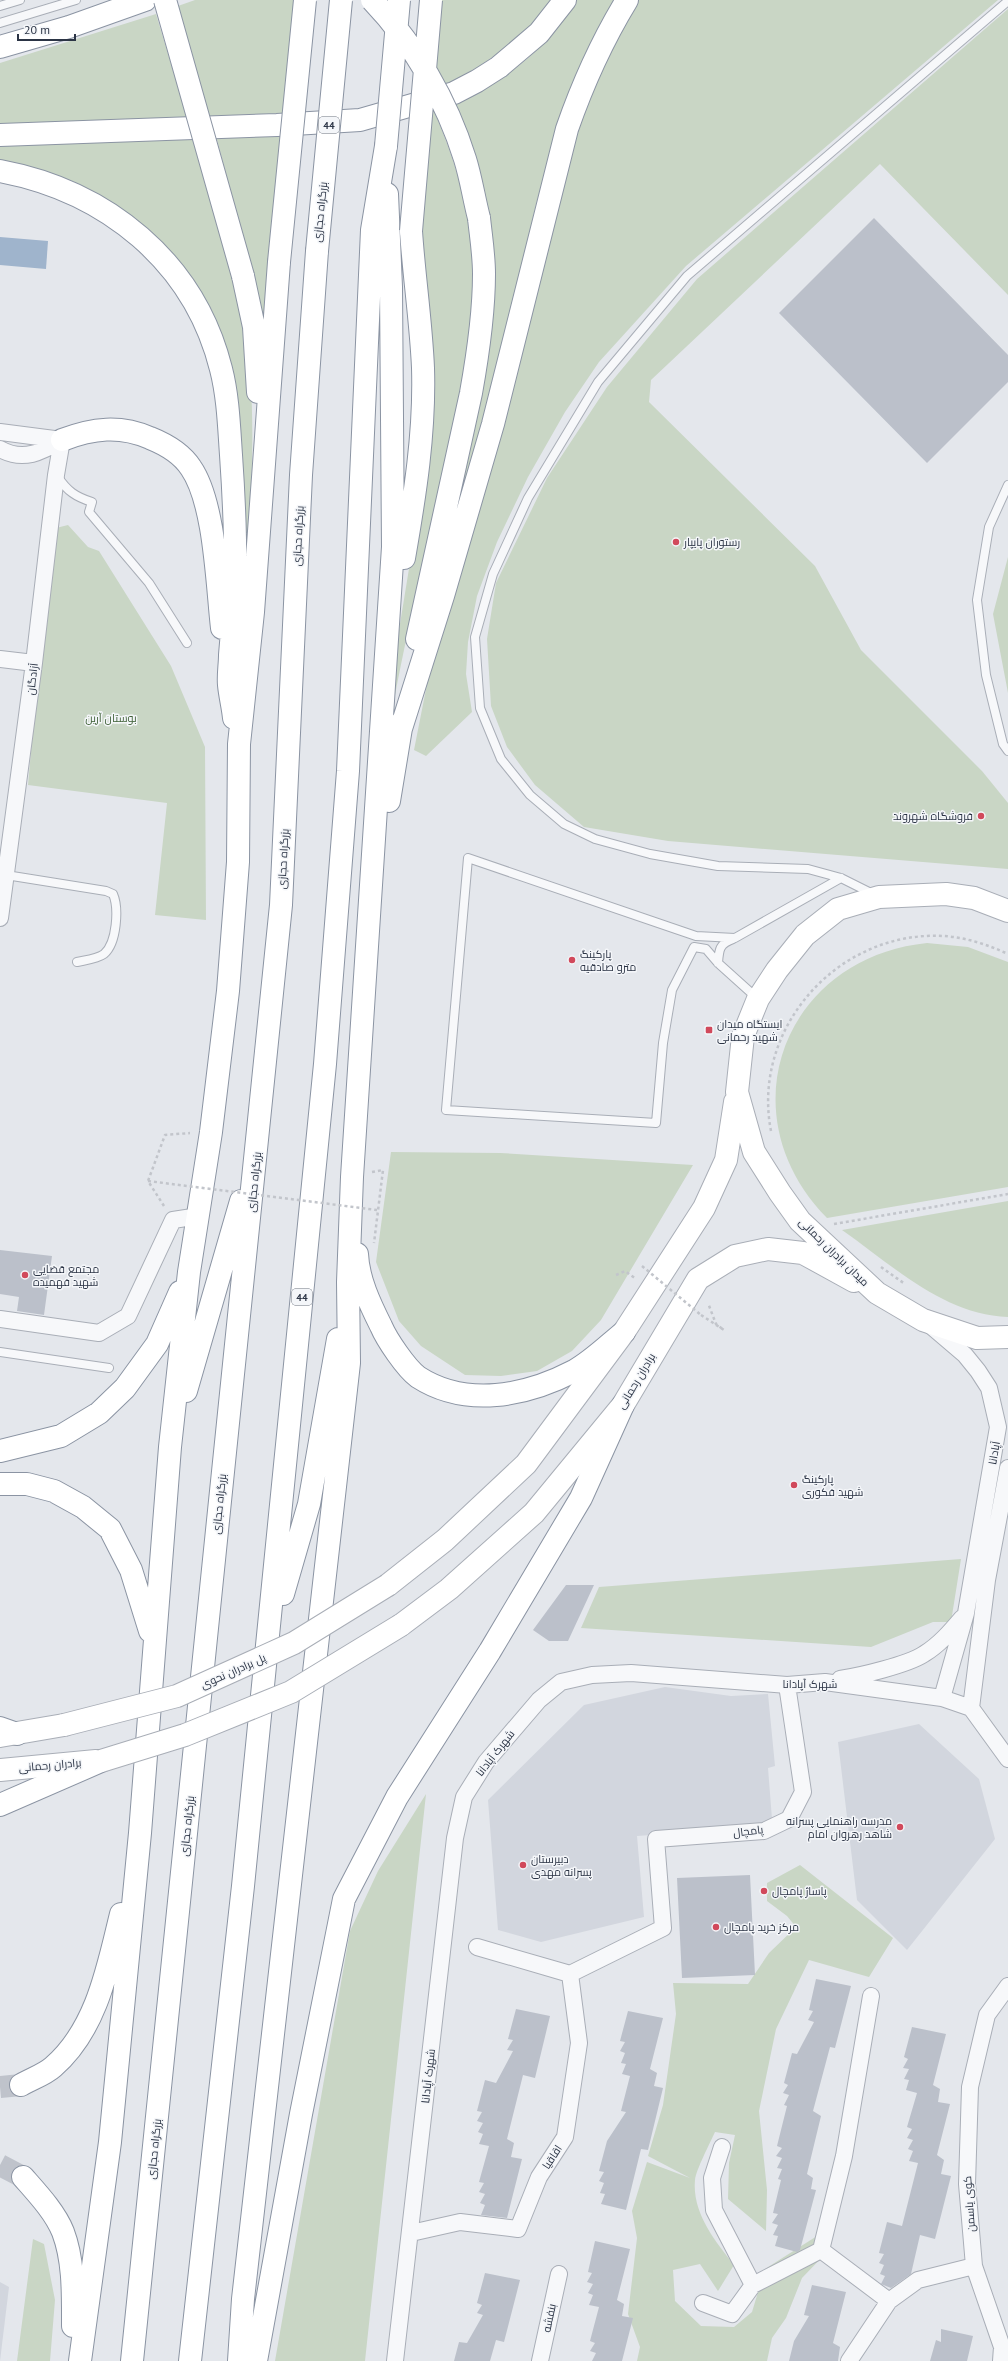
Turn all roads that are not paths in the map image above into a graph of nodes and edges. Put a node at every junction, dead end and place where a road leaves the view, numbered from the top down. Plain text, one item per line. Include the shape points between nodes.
1 (20, 0) edge
2 (76, 0) edge
3 (144, 0) edge
4 (165, 0) edge
5 (305, 0) edge
6 (341, 0) edge
7 (372, 0) edge
8 (399, 0) edge
9 (431, 0) edge
10 (565, 0) edge
11 (627, 0) edge
12 (1008, 1) edge
13 (0, 6) edge
14 (0, 23) edge
15 (0, 47) edge
16 (0, 135) edge
17 (0, 171) edge
18 (381, 232) junction
19 (0, 432) edge
20 (62, 440) junction
21 (0, 450) edge
22 (264, 467) junction
23 (56, 475) junction
24 (1008, 485) edge
25 (389, 626) junction
26 (187, 643) dead end
27 (0, 659) edge
28 (34, 663) junction
29 (228, 684) junction
30 (399, 736) junction
31 (239, 744) junction
32 (1008, 751) edge
33 (6, 875) junction
34 (841, 878) junction
35 (879, 897) junction
36 (1008, 911) edge
37 (0, 918) edge
38 (735, 938) junction
39 (366, 950) junction
40 (77, 962) dead end
41 (718, 963) junction
42 (758, 999) junction
43 (736, 1092) junction
44 (259, 1140) junction
45 (352, 1177) junction
46 (199, 1216) junction
47 (189, 1272) junction
48 (348, 1282) junction
49 (877, 1293) junction
50 (0, 1318) edge
51 (923, 1320) junction
52 (624, 1332) junction
53 (1008, 1337) edge
54 (0, 1352) edge
55 (109, 1368) dead end
56 (623, 1405) junction
57 (170, 1447) junction
58 (0, 1451) edge
59 (1008, 1468) edge
60 (0, 1484) edge
61 (966, 1614) junction
62 (154, 1643) junction
63 (268, 1645) junction
64 (825, 1682) junction
65 (787, 1684) junction
66 (942, 1698) junction
67 (971, 1708) junction
68 (6, 1733) edge
69 (1008, 1759) edge
70 (101, 1761) junction
71 (0, 1770) edge
72 (0, 1805) edge
73 (140, 1833) junction
74 (477, 1948) dead end
75 (570, 1974) junction
76 (1008, 1986) edge
77 (871, 1996) dead end
78 (20, 2085) tunnel mouth
79 (722, 2147) dead end
80 (23, 2177) tunnel mouth
81 (411, 2233) junction
82 (821, 2250) junction
83 (974, 2266) junction
84 (559, 2274) dead end
85 (753, 2285) junction
86 (889, 2301) junction
87 (703, 2304) dead end
88 (73, 2361) edge
89 (80, 2361) edge
90 (132, 2361) edge
91 (190, 2361) edge
92 (239, 2361) edge
93 (256, 2361) edge
94 (395, 2361) edge
95 (540, 2361) edge
96 (849, 2361) edge
97 (1001, 2361) edge

1 - 13 lane
2 - 14 lane
3 - 15 main road via 69,27
4 - 22 main road, bridge via 243,276 254,327
5 - 22 main road, bridge via 279,262
6 - 44 main road, بزرگراه حجازی / 44, bridge via 317,251 301,475 281,905
7 - 30 main road, bridge via 390,18 416,55 448,114 465,160 479,218 484,273 475,372 423,606
8 - 18 main road, 44, bridge
9 - 25 main road, bridge via 411,231 422,367 421,447 403,564
10 - 16 main road via 539,33 499,67 477,81 454,93 360,120
11 - 30 main road via 590,68 567,129 493,424
12 - 34 lane via 687,276 598,382 528,498 493,574 475,637 480,708 501,759 530,795 564,824 595,839 650,854 718,866 808,869
17 - 29 main road via 39,180 73,192 127,224 152,247 177,276 206,328 221,368 228,417 233,491 235,585
18 - 25 main road via 394,504
18 - 63 main road, 44 via 348,771 325,1064
19 - 20 street
20 - 21 street via 41,453 24,456
20 - 23 street, آزادگان
20 - 29 main road via 100,429 116,428 138,432 159,441 191,467 208,508
22 - 31 main road via 253,612
23 - 26 lane via 65,489 76,497 92,502 89,512 149,583
23 - 28 street, آزادگان
24 - 32 lane via 989,527 977,600 986,675 1003,744
25 - 39 main road
27 - 28 street
28 - 33 street, آزادگان
29 - 31 main road
30 - 39 main road
31 - 46 main road via 237,870 228,991
33 - 37 street, آزادگان
33 - 40 lane via 113,894 117,904 110,946 93,959
34 - 35 lane
34 - 38 lane
35 - 36 main road, میدان برادران رحمانی via 946,894 974,898
35 - 42 main road, میدان برادران رحمانی via 838,909 805,935
38 - 41 lane via 724,942 719,949
38 - 41 lane via 696,936 468,858 446,1110 656,1123 663,1043 672,990 694,947 706,949
39 - 45 main road
41 - 42 lane
42 - 43 main road, میدان برادران رحمانی via 743,1036
43 - 49 main road, میدان برادران رحمانی via 754,1152 780,1193 800,1221
43 - 52 main road via 726,1160 704,1208
44 - 57 main road
44 - 90 main road, بزرگراه حجازی / 44 via 230,1391
45 - 48 main road
45 - 52 main road via 357,1262 370,1305 388,1342 418,1376 454,1393 483,1396 513,1394 537,1388 575,1370
46 - 47 main road
46 - 50 street via 173,1220 128,1316 99,1333
47 - 57 main road
47 - 58 main road via 158,1344 125,1388 99,1413 61,1436
48 - 63 main road via 309,1504
48 - 92 main road via 349,1363 243,2299
49 - 51 main road, میدان برادران رحمانی
49 - 56 main road, برادران رحمانی via 803,1253 768,1249 735,1256 698,1279
51 - 53 main road, میدان برادران رحمانی via 977,1338
51 - 61 street, آپادانا via 965,1354 978,1371 989,1388 998,1427
52 - 68 main road, پل برادران نحوی, bridge via 526,1464 445,1540 388,1585 294,1643 177,1696 64,1725
54 - 55 lane
56 - 70 main road, برادران رحمانی, bridge via 534,1513 449,1589 401,1624 291,1692 186,1735
56 - 93 main road via 582,1498 490,1651 396,1797 344,1899 301,2114
57 - 62 main road
59 - 67 street, آپادانا via 987,1580
60 - 62 main road via 27,1484 54,1491 83,1507 110,1530 131,1570
61 - 64 street via 947,1635 923,1655 860,1676
61 - 66 street, آپادانا
62 - 73 main road
63 - 91 main road, 44
64 - 65 street, شهرک آپادانا
64 - 66 street, شهرک آپادانا
65 - 75 street, پامچال via 803,1792 789,1819 764,1831 656,1839 663,1928
65 - 81 street, شهرک آپادانا via 631,1672 592,1675 561,1682 539,1700 486,1762 464,1797 455,1838
66 - 67 street, شهرک آپادانا
67 - 69 street
70 - 71 main road, برادران رحمانی
70 - 72 main road
73 - 78 main road via 104,1983 80,2036 52,2068
73 - 89 main road via 110,2142
74 - 75 street
75 - 81 street, اقاقیا via 578,2043 566,2138 540,2177 518,2229 460,2222
76 - 83 street, کوی یاسمن via 987,2016 970,2087 967,2184
77 - 82 street via 845,2148
79 - 85 street via 712,2178 714,2210
80 - 88 main road via 45,2203 63,2231 73,2279
81 - 94 street, شهرک آپادانا
82 - 85 street
82 - 86 street
83 - 86 street via 918,2280
83 - 97 street, کوی یاسمن via 1002,2346
84 - 95 street, بنفشه
85 - 87 street via 732,2314
86 - 96 street

